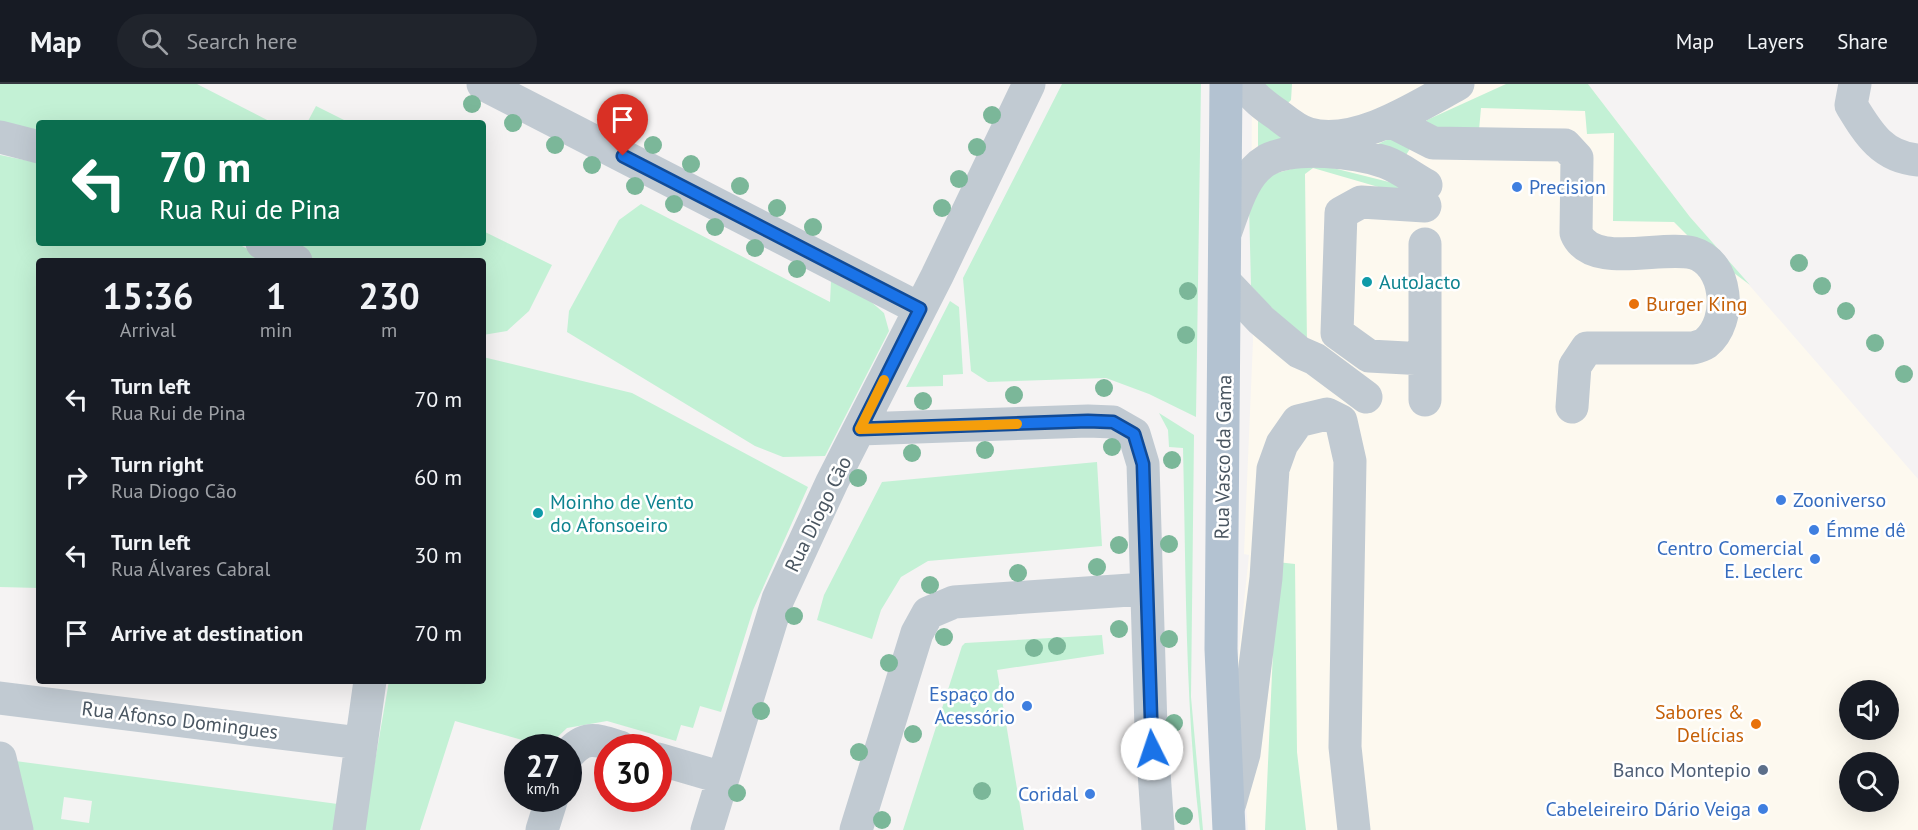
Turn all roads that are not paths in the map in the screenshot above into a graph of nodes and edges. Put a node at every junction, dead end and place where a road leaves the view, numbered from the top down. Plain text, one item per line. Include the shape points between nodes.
1 (1029, 84) edge
2 (1226, 84) edge
3 (1245, 84) edge
4 (1458, 84) edge
5 (1855, 84) edge
6 (493, 86) edge
7 (1390, 121) junction
8 (0, 137) edge
9 (36, 146) edge
10 (1887, 148) junction
11 (1918, 160) edge
12 (1918, 179) edge
13 (1225, 232) junction
14 (1425, 244) dead end
15 (268, 246) edge
16 (290, 258) edge
17 (1225, 282) junction
18 (920, 309) junction
19 (1425, 359) junction
20 (1366, 397) dead end
21 (1425, 400) dead end
22 (1572, 407) dead end
23 (860, 429) junction
24 (1145, 589) junction
25 (370, 684) edge
26 (0, 698) edge
27 (362, 731) junction
28 (0, 758) edge
29 (672, 763) edge
30 (723, 778) junction
31 (548, 812) edge
32 (1228, 822) edge
33 (17, 830) edge
34 (350, 830) edge
35 (542, 830) edge
36 (707, 830) edge
37 (856, 830) edge
38 (1158, 830) edge
39 (1354, 830) edge

1 - 18 street, Rua Diogo Cão
2 - 13 main road, Rua Vasco da Gama
3 - 7 street via 1271,110 1310,134 1347,135
4 - 7 street
5 - 10 street via 1851,105 1872,139
6 - 18 street
7 - 22 street via 1433,143 1565,145 1577,158 1576,233 1580,242 1595,252 1692,253 1715,268 1722,283 1721,317 1706,343 1693,348 1587,348 1575,366
8 - 9 street
10 - 11 street via 1904,159
10 - 12 street
13 - 17 main road, Rua Vasco da Gama
13 - 19 street via 1244,185 1266,161 1299,151 1350,154 1386,162 1425,195 1361,202 1341,213 1337,333 1369,356
14 - 19 street
15 - 16 street
17 - 20 street via 1299,352 1315,359
17 - 32 main road, Rua Vasco da Gama via 1221,649
18 - 23 street, Rua Diogo Cão
19 - 21 street
23 - 24 street via 1113,422 1134,434 1143,464
23 - 30 street, Rua Diogo Cão via 831,482 778,599
24 - 37 street via 954,602 928,613 917,633
24 - 38 street
25 - 27 street
26 - 27 street, Rua Afonso Domingues
27 - 34 street
28 - 33 street
29 - 30 street
30 - 36 street, Rua Diogo Cão
31 - 35 street
32 - 39 street via 1244,754 1266,578 1273,469 1282,444 1298,421 1327,414 1341,422 1350,461 1346,747

